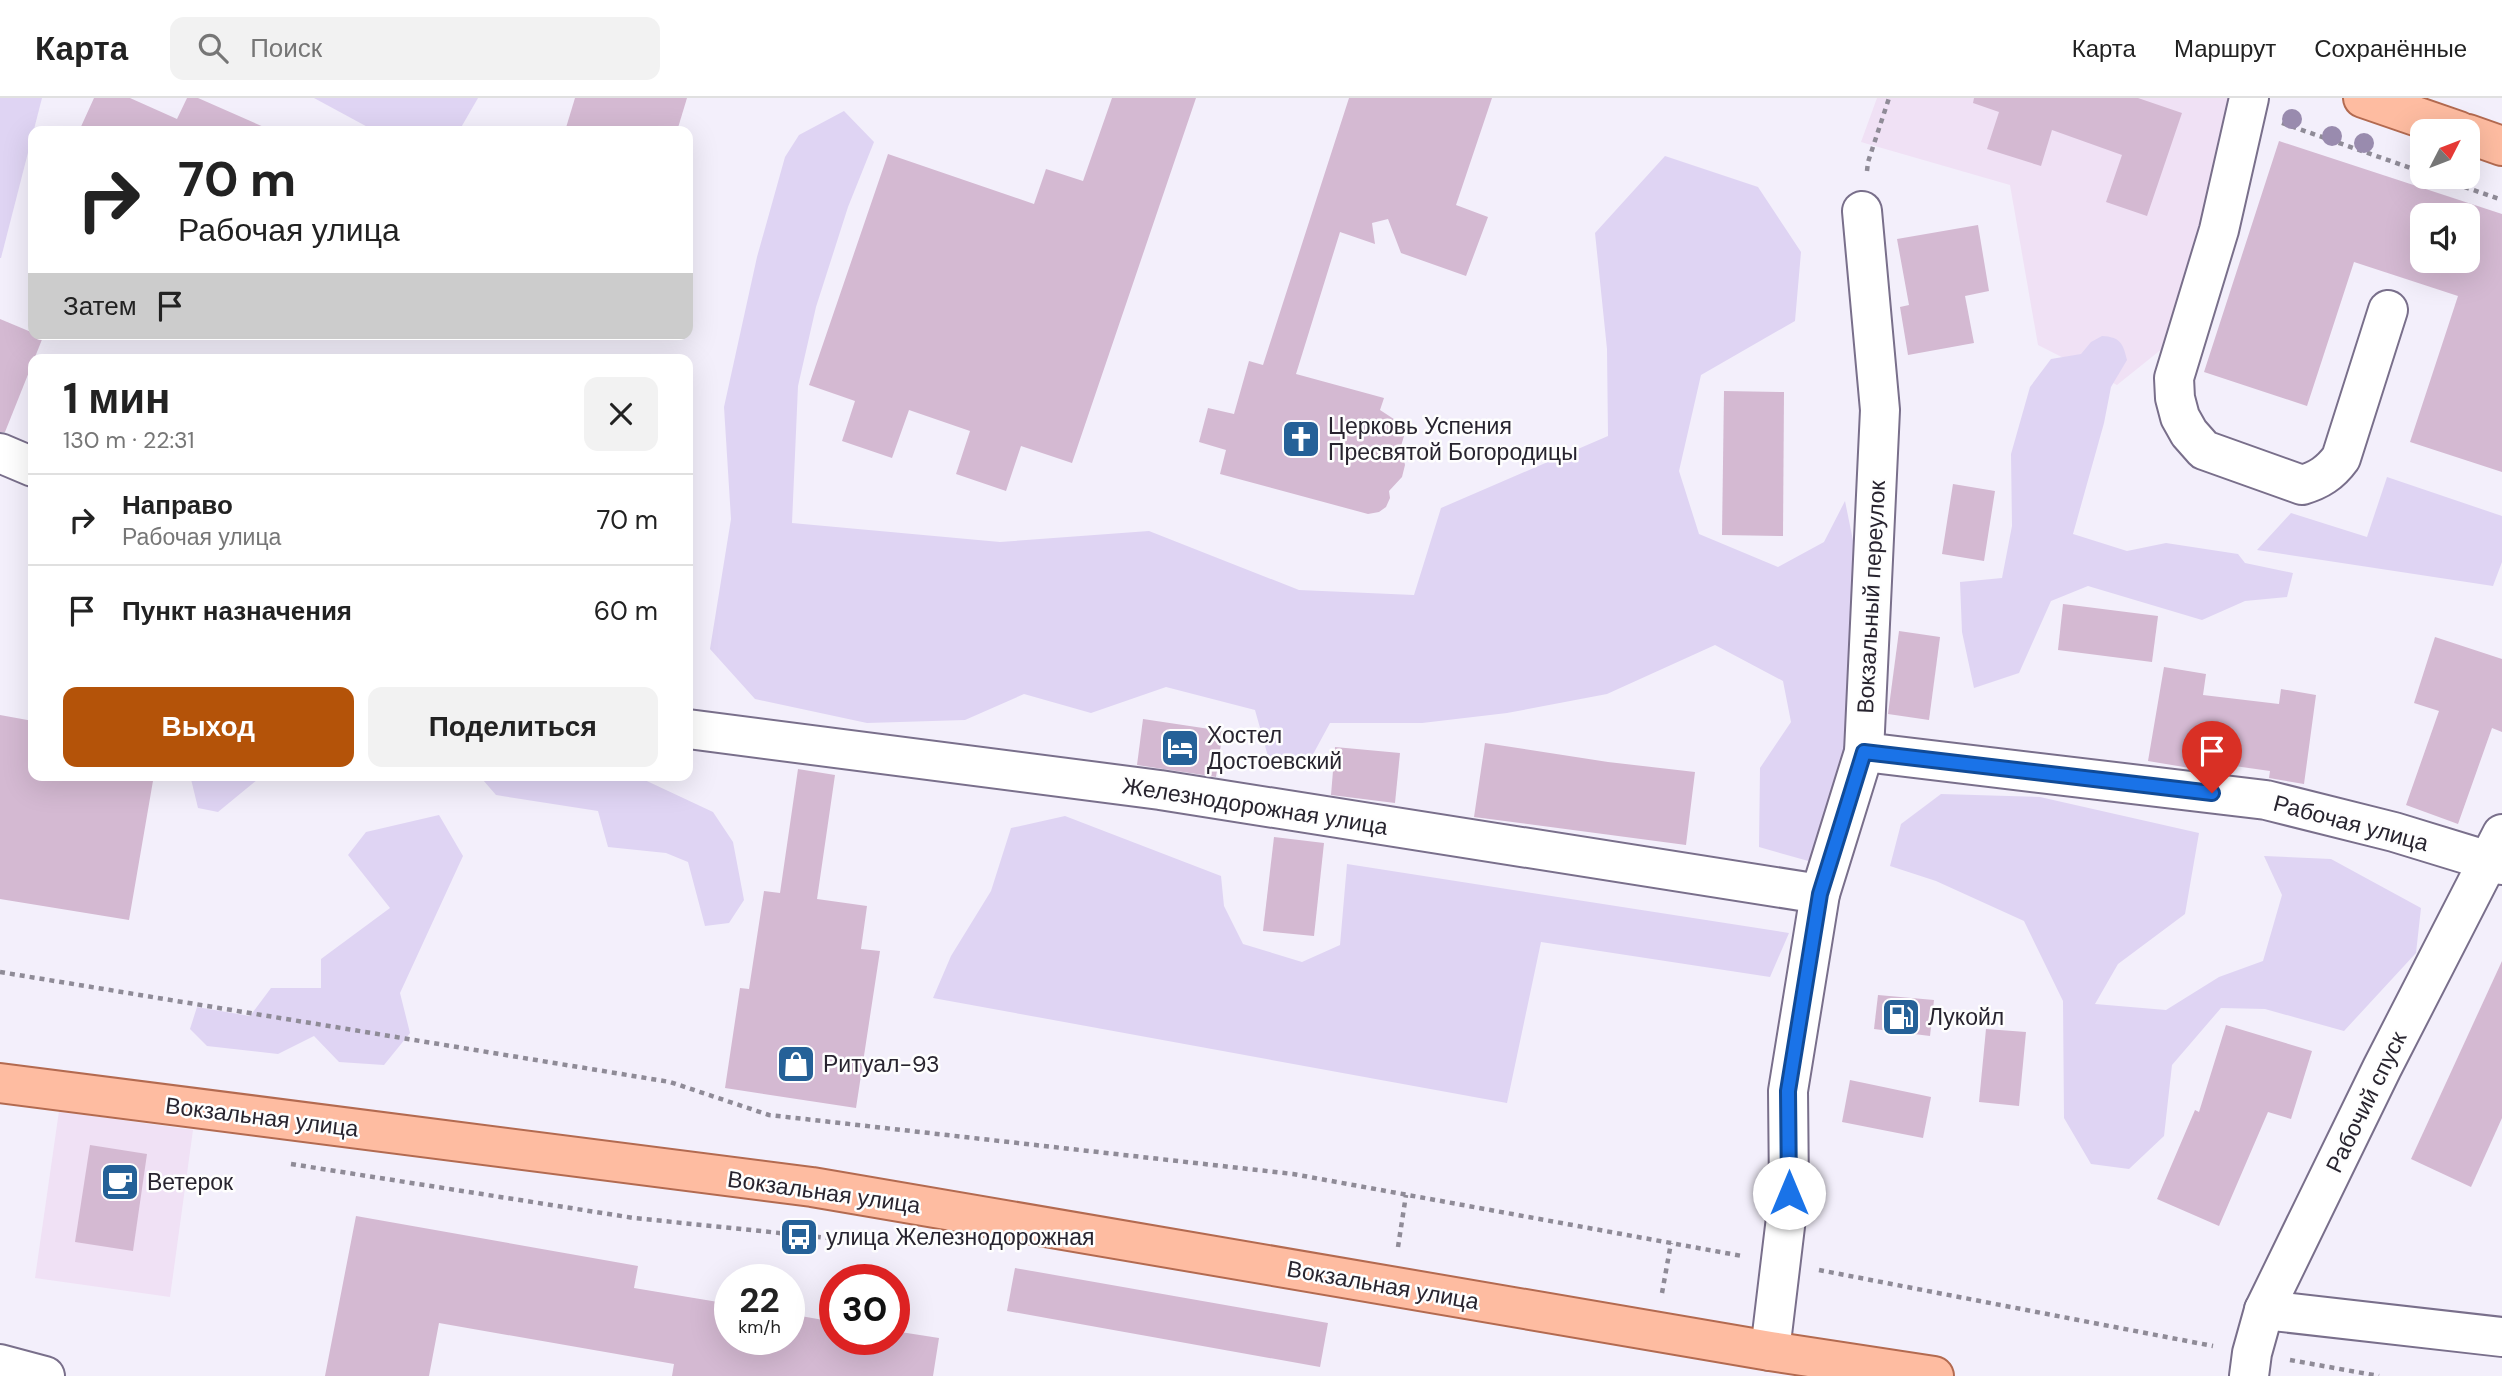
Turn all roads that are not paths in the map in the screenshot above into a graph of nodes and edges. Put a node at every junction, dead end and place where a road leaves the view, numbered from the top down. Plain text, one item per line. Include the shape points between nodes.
1 (2363, 98) edge
2 (2248, 104) edge
3 (2424, 119) edge
4 (2480, 138) edge
5 (2502, 146) edge
6 (1862, 211) road end
7 (2388, 310) dead end
8 (0, 453) edge
9 (28, 465) edge
10 (693, 730) edge
11 (1864, 752) junction
12 (2498, 853) edge
13 (1820, 894) junction
14 (0, 1083) edge
15 (2264, 1310) junction
16 (2502, 1337) edge
17 (1770, 1351) junction
18 (0, 1364) edge
19 (2250, 1365) edge
20 (44, 1376) edge
21 (1934, 1376) edge

1 - 3 main road
2 - 7 street via 2219,230 2175,378 2175,398 2189,433 2204,450 2302,485 2318,480 2341,458
4 - 5 main road
6 - 11 street, Вокзальный переулок via 1880,410
8 - 9 street
10 - 13 street, Железнодорожная улица via 1160,790
11 - 12 street, Рабочая улица via 2266,800
11 - 13 street, Вокзальный переулок
12 - 15 street, Рабочий спуск via 2382,1068
13 - 17 street, Вокзальный переулок via 1788,1091 1789,1193
14 - 17 main road, Вокзальная улица via 812,1187
15 - 16 street
15 - 19 street, Рабочий спуск
17 - 21 main road, Вокзальная улица
18 - 20 street

